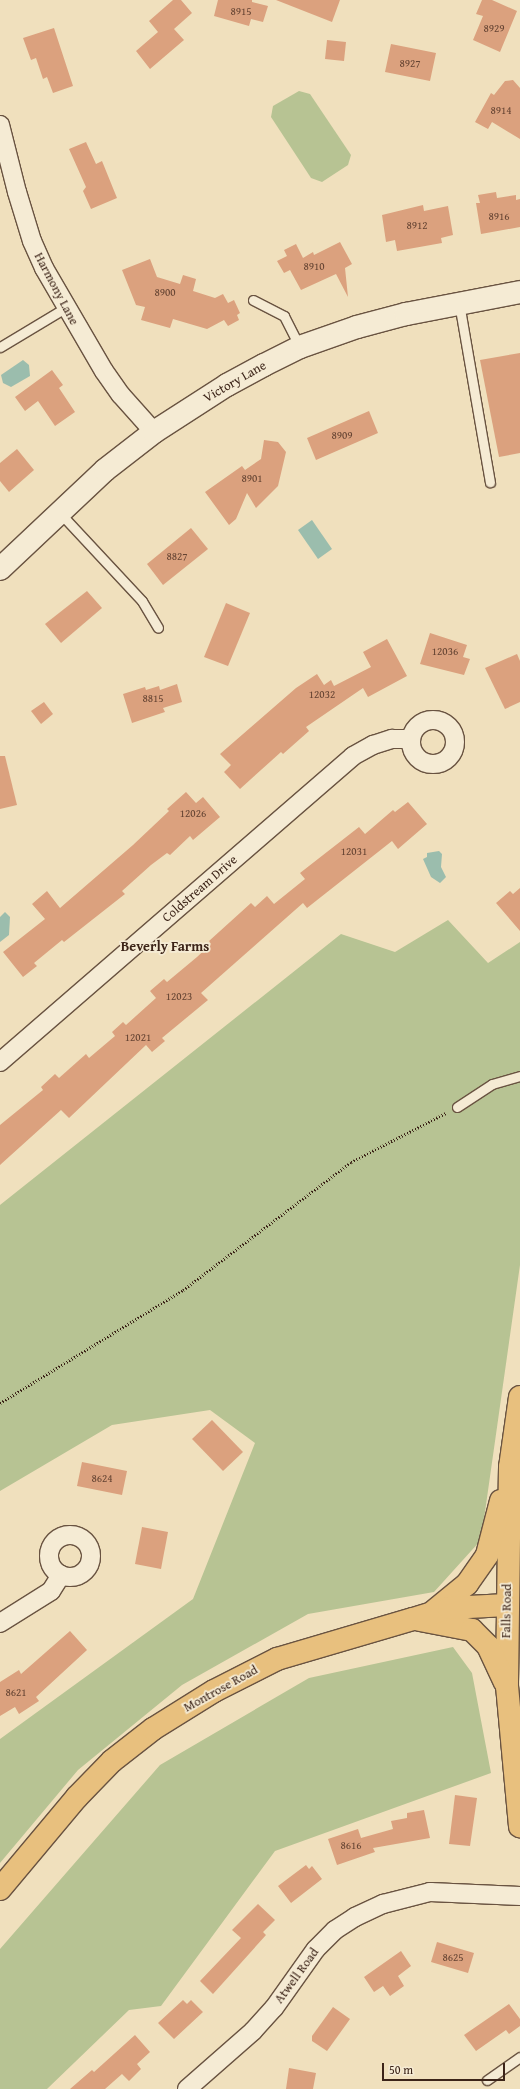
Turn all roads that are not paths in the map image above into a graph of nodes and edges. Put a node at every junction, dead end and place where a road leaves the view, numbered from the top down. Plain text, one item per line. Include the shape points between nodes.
1 (0, 125) edge
2 (520, 292) edge
3 (253, 300) dead end
4 (459, 303) junction
5 (65, 308) junction
6 (0, 347) edge
7 (300, 347) junction
8 (154, 432) junction
9 (490, 482) dead end
10 (59, 512) junction
11 (0, 569) edge
12 (158, 628) dead end
13 (411, 739) dead end
14 (0, 1062) edge
15 (520, 1076) edge
16 (457, 1107) road end
17 (520, 1397) edge
18 (517, 1434) edge
19 (510, 1467) junction
20 (61, 1575) dead end
21 (507, 1605) junction
22 (422, 1616) junction
23 (0, 1623) edge
24 (507, 1686) junction
25 (520, 1826) edge
26 (0, 1889) edge
27 (520, 1896) edge
28 (520, 2057) edge
29 (487, 2080) dead end
30 (195, 2086) edge

1 - 5 street, Harmony Lane via 32,241
2 - 4 street, Victory Lane
3 - 7 lane via 284,316
4 - 7 street, Victory Lane via 357,327
4 - 9 lane
5 - 6 lane
5 - 8 street, Harmony Lane via 121,395
7 - 8 street, Victory Lane via 227,385
8 - 10 street, Victory Lane via 105,470
10 - 11 street, Victory Lane
10 - 12 lane via 142,601
13 - 14 street, Coldstream Drive via 392,739 373,745 353,756
15 - 16 lane via 492,1084
17 - 18 main road, Falls Road
18 - 19 main road, Falls Road
19 - 21 main road, Falls Road
19 - 22 main road via 487,1555 467,1584
20 - 23 street via 51,1591
21 - 22 main road, Montrose Road via 449,1608
21 - 24 main road, Falls Road
22 - 24 main road via 472,1630 488,1646
22 - 26 main road, Montrose Road via 277,1659 214,1691 154,1729 112,1761 77,1797
24 - 25 main road, Falls Road via 509,1735
27 - 30 street, Atwell Road via 430,1892 383,1904 355,1917 335,1930 316,1949 274,2008
28 - 29 lane

